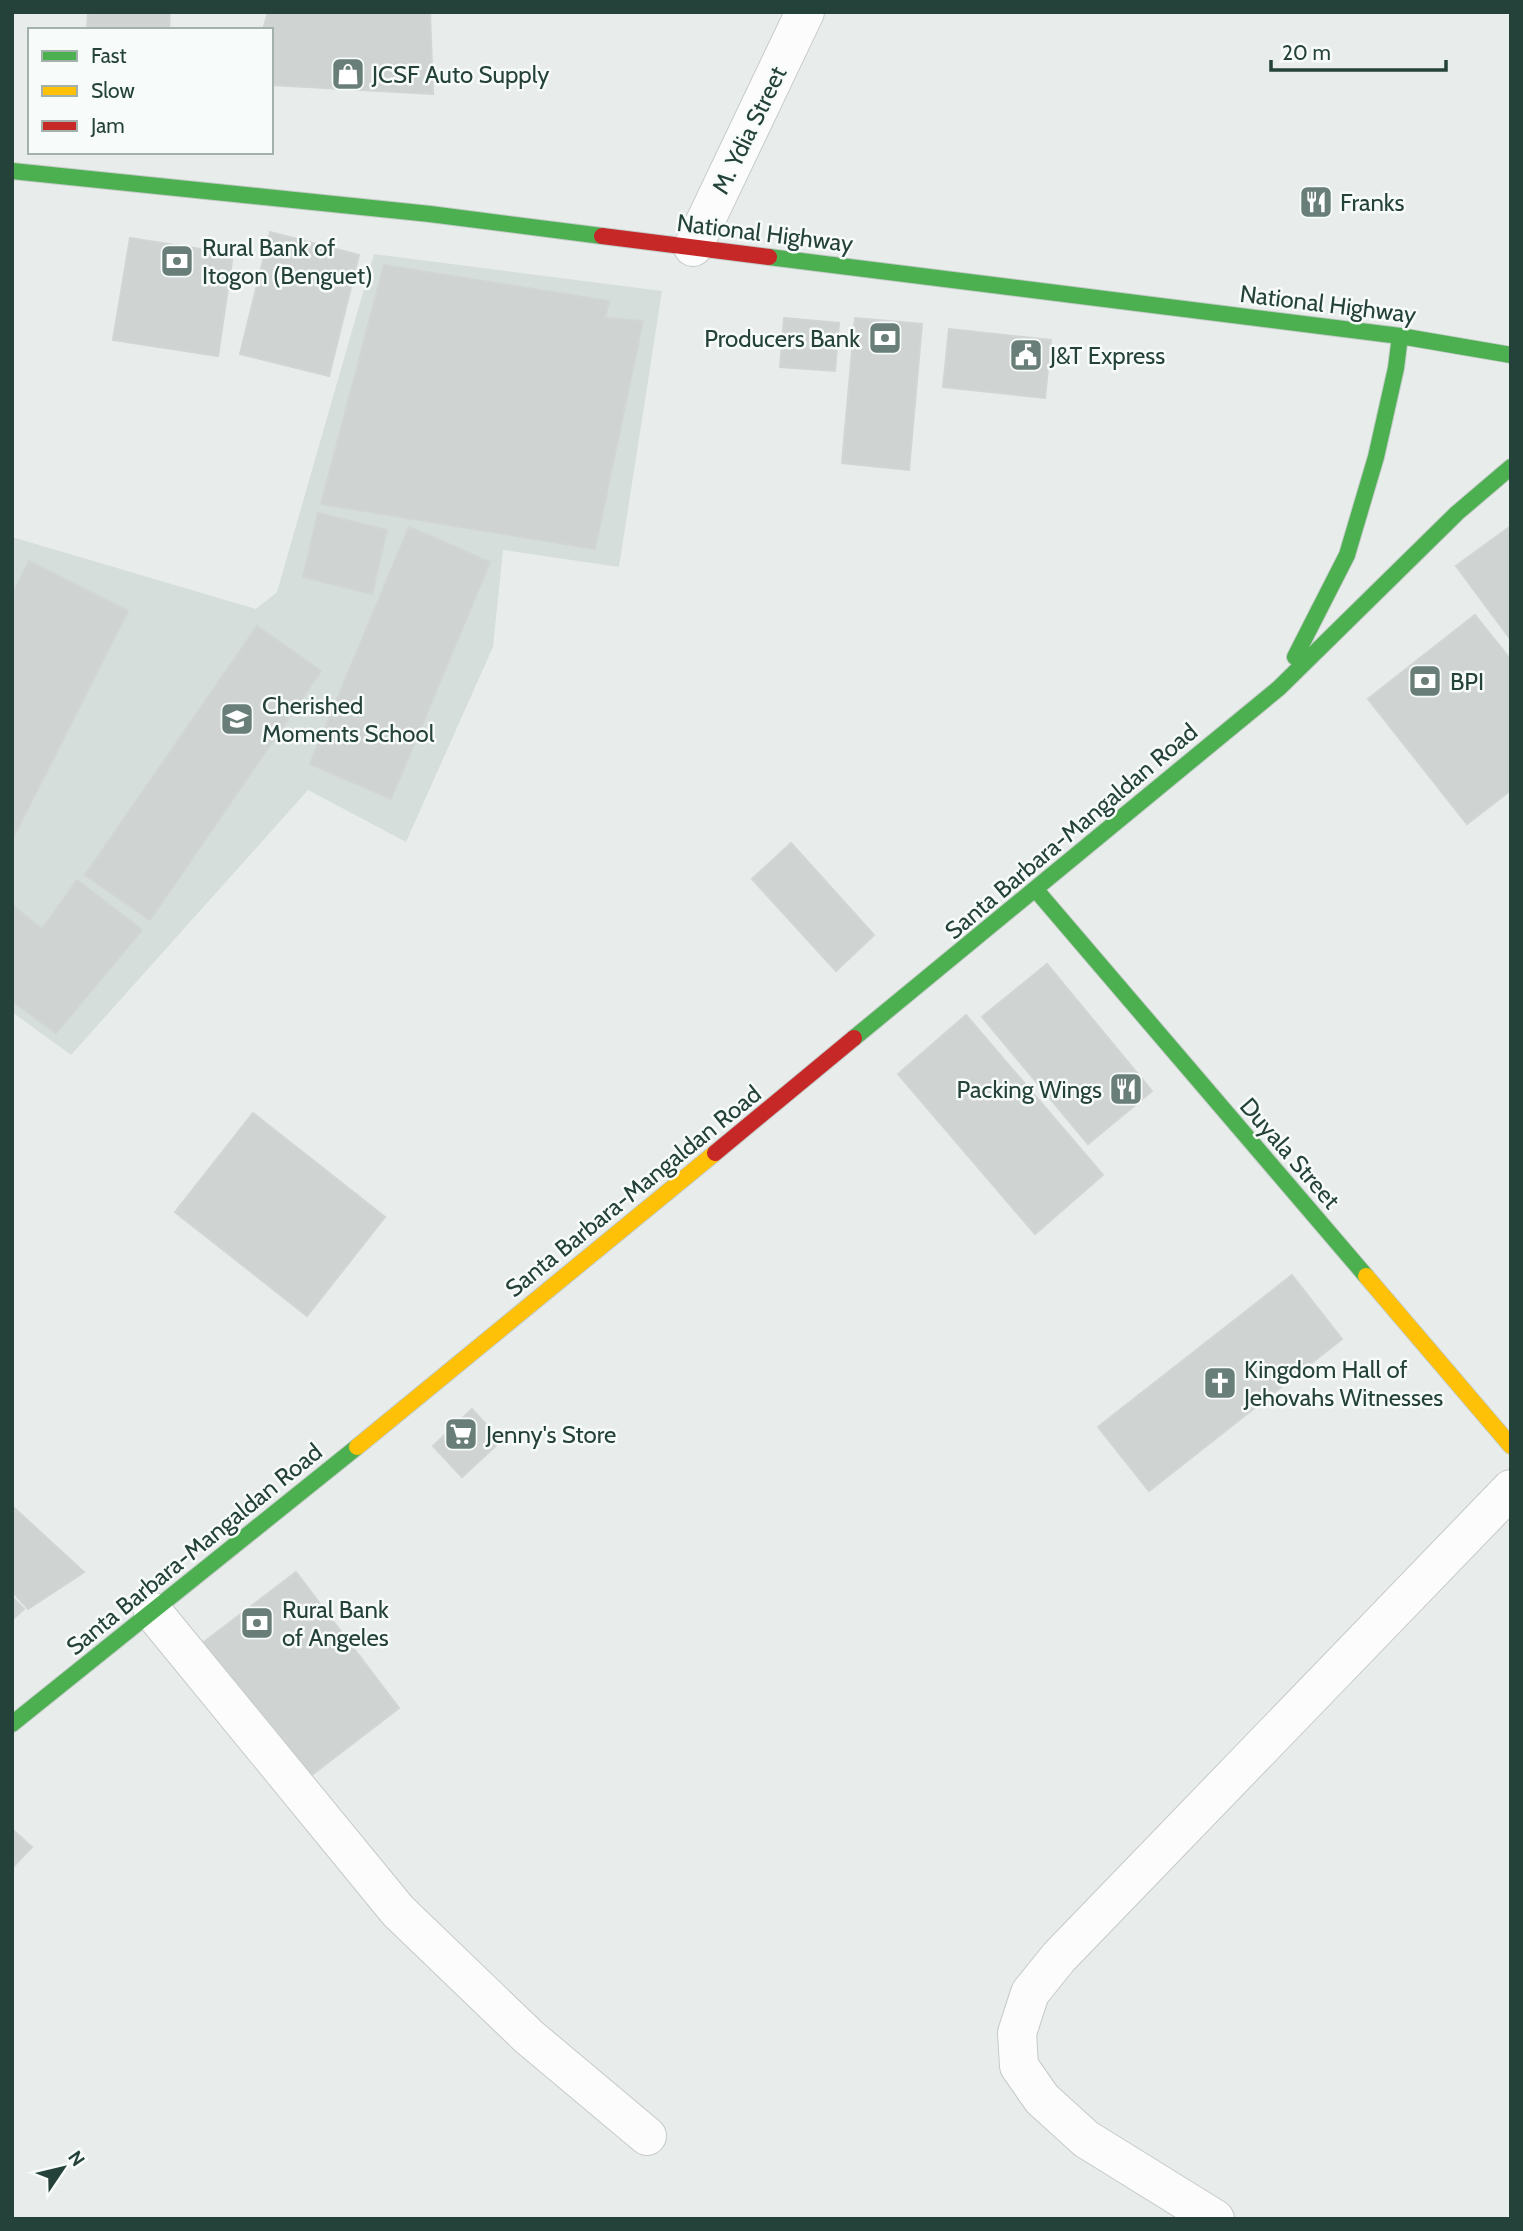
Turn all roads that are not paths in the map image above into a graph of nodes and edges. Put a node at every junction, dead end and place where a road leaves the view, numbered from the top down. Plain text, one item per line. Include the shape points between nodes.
1 (805, 12) edge
2 (12, 171) edge
3 (693, 247) junction
4 (1400, 336) junction
5 (1511, 355) edge
6 (1511, 467) edge
7 (1279, 688) junction
8 (1036, 890) junction
9 (1511, 1446) edge
10 (1511, 1489) edge
11 (153, 1612) junction
12 (12, 1724) edge
13 (647, 2137) dead end
14 (1168, 2206) edge
15 (1215, 2219) edge

1 - 3 street, M. Ydia Street
2 - 3 main road, National Highway via 430,214
3 - 4 main road, National Highway
4 - 5 main road, National Highway
4 - 7 main road, Santa Barbara-Mangaldan Road via 1376,457 1347,555
6 - 7 main road, Santa Barbara-Mangaldan Road via 1457,513
7 - 8 main road, Santa Barbara-Mangaldan Road
8 - 9 main road, Duyala Street
8 - 11 main road, Santa Barbara-Mangaldan Road
10 - 14 street via 1059,1957 1030,1993 1017,2032 1019,2066 1042,2098
11 - 12 main road, Santa Barbara-Mangaldan Road
11 - 13 street via 398,1911 529,2037
14 - 15 street

